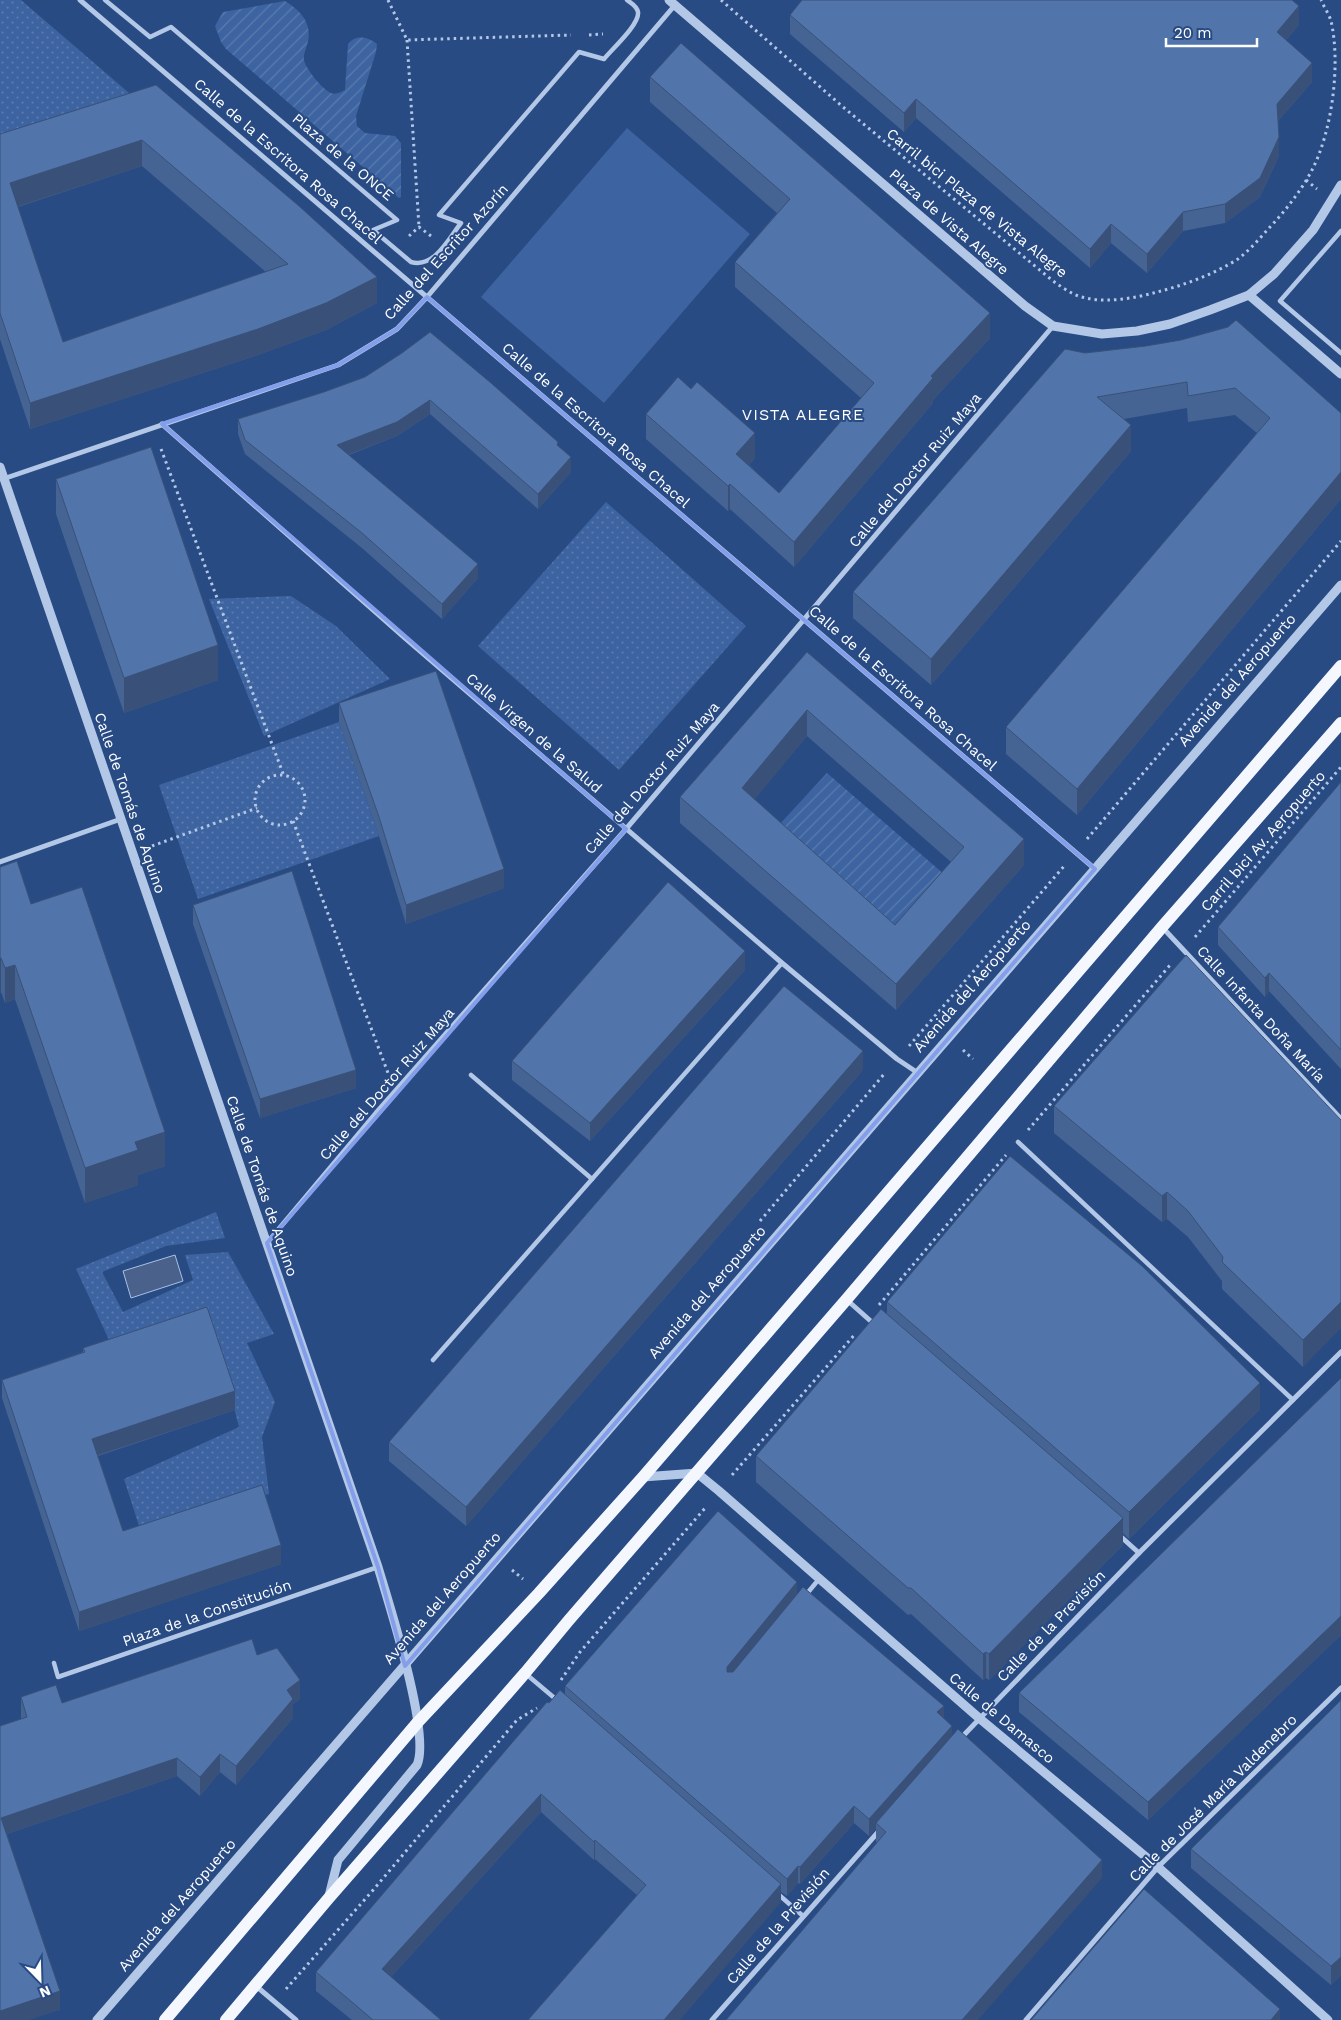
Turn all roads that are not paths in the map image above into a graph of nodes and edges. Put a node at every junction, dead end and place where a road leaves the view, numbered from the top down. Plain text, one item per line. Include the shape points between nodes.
1 (80, 0) edge
2 (105, 0) edge
3 (627, 0) edge
4 (673, 2) edge
5 (1341, 184) edge
6 (1341, 231) edge
7 (1249, 295) junction
8 (427, 297) junction
9 (1054, 326) junction
10 (1341, 353) edge
11 (1341, 374) edge
12 (162, 424) junction
13 (0, 467) edge
14 (2, 479) edge
15 (1341, 586) edge
16 (804, 619) junction
17 (1341, 666) edge
18 (1341, 723) edge
19 (121, 819) junction
20 (626, 829) junction
21 (0, 862) edge
22 (1095, 869) junction
23 (1162, 927) junction
24 (782, 963) junction
25 (918, 1073) junction
26 (471, 1075) dead end
27 (1341, 1119) edge
28 (1018, 1142) dead end
29 (592, 1179) junction
30 (266, 1243) junction
31 (846, 1300) junction
32 (876, 1325) edge
33 (1341, 1352) edge
34 (433, 1360) dead end
35 (1293, 1400) junction
36 (697, 1473) junction
37 (643, 1477) junction
38 (1117, 1533) edge
39 (1139, 1553) junction
40 (378, 1567) junction
41 (820, 1578) junction
42 (802, 1599) edge
43 (54, 1663) dead end
44 (405, 1666) junction
45 (525, 1673) junction
46 (1341, 1688) edge
47 (565, 1708) edge
48 (979, 1718) junction
49 (418, 1722) junction
50 (959, 1740) edge
51 (881, 1828) edge
52 (1158, 1867) junction
53 (773, 1890) edge
54 (328, 1899) junction
55 (803, 1916) junction
56 (256, 1985) junction
57 (97, 2020) edge
58 (165, 2020) edge
59 (226, 2020) edge
60 (296, 2020) edge
61 (712, 2020) edge
62 (1026, 2020) edge
63 (1328, 2020) edge

1 - 8 street, Calle de la Escritora Rosa Chacel
2 - 3 street, Plaza de la ONCE via 150,37 171,27 397,220 373,230 416,264 431,260 462,222 439,215 579,52 604,59 636,22 636,7
4 - 8 street, Calle del Escritor Azorín
4 - 9 street, Plaza de Vista Alegre via 1025,306
5 - 7 street, Plaza de Vista Alegre via 1313,230 1274,274
6 - 10 street via 1280,301
7 - 9 street, Plaza de Vista Alegre via 1170,324 1137,331 1102,334
7 - 11 street
8 - 12 street, Calle del Escritor Azorín via 397,329 338,365
8 - 16 street, Calle de la Escritora Rosa Chacel
9 - 16 street, Calle del Doctor Ruiz Maya
12 - 14 street, Calle del Escritor Azorín
12 - 20 street, Calle Virgen de la Salud
13 - 14 street, Calle de Tomás de Aquino
14 - 19 street, Calle de Tomás de Aquino
15 - 22 street, Avenida del Aeropuerto
16 - 20 street, Calle del Doctor Ruiz Maya
16 - 22 street, Calle de la Escritora Rosa Chacel
17 - 37 main road
18 - 23 main road
19 - 21 street
19 - 30 street, Calle de Tomás de Aquino
20 - 24 street, Calle Virgen de la Salud
20 - 30 street, Calle del Doctor Ruiz Maya
22 - 25 street, Avenida del Aeropuerto
23 - 27 street, Calle Infanta Doña María
23 - 31 main road
24 - 25 street, Calle Virgen de la Salud
24 - 29 street
25 - 44 street, Avenida del Aeropuerto
26 - 29 street
28 - 35 street
29 - 34 street
30 - 40 street, Calle de Tomás de Aquino
31 - 32 street
31 - 36 main road
33 - 35 street, Calle de la Previsión
35 - 39 street, Calle de la Previsión
36 - 37 street
36 - 41 street, Calle de Damasco
36 - 45 main road
37 - 49 main road
38 - 39 street
39 - 48 street, Calle de la Previsión
40 - 43 street, Plaza de la Constitución via 58,1677
40 - 44 street, Calle de Tomás de Aquino
41 - 42 street
41 - 48 street, Calle de Damasco
44 - 49 street, Calle de Tomás de Aquino
44 - 57 street, Avenida del Aeropuerto
45 - 47 street
45 - 54 main road
46 - 52 street, Calle de José María Valdenebro
48 - 50 street, Calle de la Previsión
48 - 52 street, Calle de Damasco
49 - 54 street, Calle de Tomás de Aquino via 421,1751 417,1765 338,1860
49 - 58 main road
51 - 55 street, Calle de la Previsión
52 - 62 street, Calle de José María Valdenebro
52 - 63 street, Calle de Damasco
53 - 55 street
54 - 56 main road
55 - 61 street, Calle de la Previsión
56 - 59 main road
56 - 60 street

